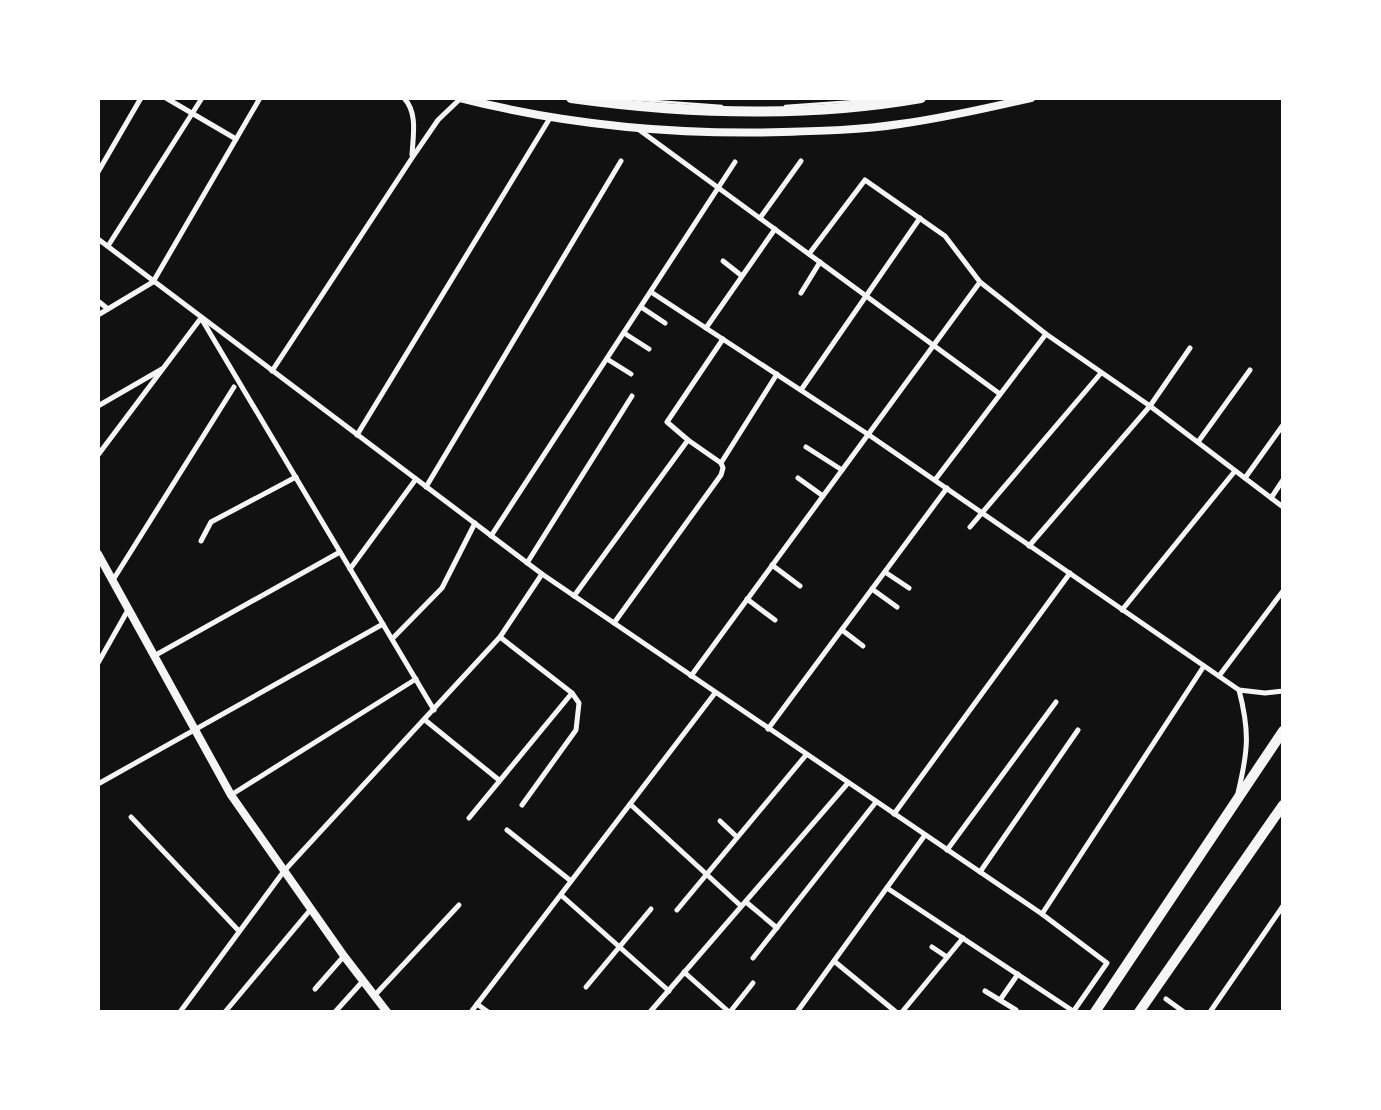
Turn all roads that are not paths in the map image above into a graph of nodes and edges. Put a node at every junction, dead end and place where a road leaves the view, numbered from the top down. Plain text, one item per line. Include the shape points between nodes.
1 (141, 98) edge
2 (166, 98) edge
3 (202, 98) edge
4 (260, 98) edge
5 (404, 98) edge
6 (460, 98) edge
7 (571, 98) edge
8 (614, 98) edge
9 (893, 98) edge
10 (920, 98) edge
11 (1031, 98) edge
12 (192, 113) junction
13 (550, 118) junction
14 (638, 129) junction
15 (236, 139) junction
16 (412, 158) junction
17 (621, 161) dead end
18 (735, 162) dead end
19 (801, 162) dead end
20 (98, 172) edge
21 (719, 188) junction
22 (760, 218) junction
23 (920, 218) junction
24 (775, 229) junction
25 (98, 239) edge
26 (108, 246) junction
27 (809, 254) junction
28 (723, 261) dead end
29 (820, 262) junction
30 (742, 276) junction
31 (153, 282) junction
32 (980, 282) junction
33 (651, 292) junction
34 (801, 293) dead end
35 (865, 295) junction
36 (98, 301) edge
37 (641, 307) junction
38 (108, 309) junction
39 (98, 315) edge
40 (201, 318) junction
41 (666, 323) dead end
42 (706, 328) junction
43 (624, 333) junction
44 (1046, 334) junction
45 (723, 339) junction
46 (933, 345) junction
47 (1190, 348) dead end
48 (649, 349) dead end
49 (607, 359) junction
50 (164, 368) junction
51 (1250, 370) dead end
52 (272, 371) junction
53 (1101, 373) junction
54 (631, 374) dead end
55 (777, 374) junction
56 (234, 387) dead end
57 (801, 390) junction
58 (1000, 394) junction
59 (632, 396) dead end
60 (98, 406) edge
61 (1150, 407) junction
62 (1283, 425) edge
63 (357, 435) junction
64 (869, 435) junction
65 (688, 440) junction
66 (1198, 442) junction
67 (806, 447) dead end
68 (98, 455) edge
69 (722, 466) junction
70 (842, 470) junction
71 (1235, 471) junction
72 (296, 477) junction
73 (798, 478) dead end
74 (1245, 478) junction
75 (416, 479) junction
76 (935, 480) junction
77 (1283, 480) edge
78 (426, 486) junction
79 (947, 488) junction
80 (823, 496) junction
81 (1271, 498) junction
82 (1283, 507) edge
83 (981, 512) junction
84 (475, 523) junction
85 (970, 527) dead end
86 (491, 536) junction
87 (201, 541) dead end
88 (1029, 546) junction
89 (340, 552) junction
90 (98, 554) edge
91 (527, 563) junction
92 (772, 565) junction
93 (350, 569) junction
94 (885, 572) junction
95 (1070, 573) junction
96 (542, 574) junction
97 (113, 580) junction
98 (800, 586) dead end
99 (909, 588) dead end
100 (872, 589) junction
101 (1283, 591) edge
102 (575, 596) junction
103 (747, 599) junction
104 (897, 607) dead end
105 (128, 610) junction
106 (1122, 610) junction
107 (775, 620) dead end
108 (614, 623) junction
109 (383, 624) junction
110 (842, 630) junction
111 (500, 637) junction
112 (392, 639) junction
113 (863, 646) dead end
114 (154, 656) junction
115 (98, 663) edge
116 (1204, 666) junction
117 (691, 676) junction
118 (1219, 676) junction
119 (416, 679) junction
120 (1239, 690) junction
121 (1283, 691) edge
122 (572, 693) junction
123 (715, 693) junction
124 (1056, 702) dead end
125 (434, 710) junction
126 (425, 720) junction
127 (768, 729) junction
128 (195, 730) junction
129 (1078, 730) dead end
130 (1283, 730) edge
131 (806, 755) junction
132 (499, 780) junction
133 (848, 783) junction
134 (98, 784) edge
135 (231, 795) junction
136 (1237, 799) junction
137 (876, 802) junction
138 (630, 804) junction
139 (522, 805) dead end
140 (1283, 805) edge
141 (894, 814) junction
142 (131, 817) dead end
143 (469, 818) dead end
144 (720, 821) dead end
145 (507, 830) dead end
146 (925, 835) junction
147 (737, 837) junction
148 (947, 850) junction
149 (284, 871) junction
150 (979, 872) junction
151 (704, 874) junction
152 (571, 881) junction
153 (887, 888) junction
154 (561, 895) junction
155 (743, 904) junction
156 (458, 905) dead end
157 (1283, 906) edge
158 (651, 908) dead end
159 (311, 909) junction
160 (677, 910) dead end
161 (1042, 914) junction
162 (777, 928) junction
163 (238, 930) junction
164 (963, 937) junction
165 (619, 947) junction
166 (932, 947) dead end
167 (344, 956) junction
168 (947, 957) junction
169 (753, 958) dead end
170 (834, 961) junction
171 (684, 972) junction
172 (1018, 974) junction
173 (363, 981) junction
174 (753, 983) dead end
175 (586, 987) dead end
176 (315, 989) dead end
177 (668, 991) junction
178 (985, 991) dead end
179 (374, 996) junction
180 (1166, 999) dead end
181 (1000, 1000) junction
182 (477, 1004) junction
183 (1016, 1010) dead end
184 (180, 1012) edge
185 (225, 1012) edge
186 (335, 1012) edge
187 (387, 1012) edge
188 (471, 1012) edge
189 (488, 1012) edge
190 (650, 1012) edge
191 (730, 1012) edge
192 (797, 1012) edge
193 (895, 1012) edge
194 (902, 1012) edge
195 (1073, 1012) edge
196 (1096, 1012) edge
197 (1139, 1012) edge
198 (1184, 1012) edge
199 (1210, 1012) edge

1 - 20 street
2 - 12 street
3 - 12 street
4 - 15 street
5 - 16 street via 412,111
6 - 13 main road
6 - 16 street
7 - 10 highway via 633,107 738,111 809,110
8 - 9 lane via 779,107
11 - 14 main road via 899,125 711,132
12 - 15 street
12 - 26 street
13 - 14 main road
13 - 63 street
14 - 21 street
15 - 31 street
16 - 52 street
17 - 78 street
18 - 21 street
19 - 22 street
21 - 22 street
21 - 33 street
22 - 24 street
23 - 27 street via 865,180
23 - 32 street via 945,236
23 - 35 street
24 - 27 street
24 - 30 street
25 - 26 street
26 - 31 street
27 - 29 street
28 - 30 street
29 - 34 street
29 - 35 street
30 - 42 street
31 - 38 street
31 - 40 street
32 - 44 street
32 - 46 street
33 - 37 street
33 - 42 street
35 - 46 street
35 - 57 street
36 - 38 street
37 - 41 street
37 - 43 street
38 - 39 street
40 - 50 street
40 - 52 street
40 - 72 street
42 - 45 street
43 - 48 street
43 - 49 street
44 - 53 street
44 - 58 street
45 - 55 street
45 - 65 street via 668,417 667,422
46 - 58 street
46 - 64 street
47 - 61 street
49 - 54 street
49 - 86 street
50 - 60 street
50 - 68 street
51 - 66 street
52 - 63 street
53 - 61 street
53 - 83 street
55 - 57 street
55 - 69 street
56 - 97 street
57 - 64 street
58 - 76 street
59 - 91 street
61 - 66 street
61 - 88 street
62 - 74 street
63 - 75 street
64 - 70 street
64 - 76 street
65 - 69 street
65 - 102 street
66 - 71 street
67 - 70 street
69 - 108 street via 721,475
70 - 80 street
71 - 74 street
71 - 106 street
72 - 87 street via 211,522
72 - 89 street
73 - 80 street
74 - 81 street
75 - 78 street
75 - 93 street
76 - 79 street
77 - 81 street
78 - 84 street
79 - 83 street
79 - 94 street
80 - 92 street
81 - 82 street
83 - 85 street
83 - 88 street
84 - 86 street
84 - 112 street via 442,587
86 - 91 street
88 - 95 street
89 - 93 street
89 - 114 street
90 - 97 main road
91 - 96 street
92 - 98 street
92 - 103 street
93 - 109 street
94 - 99 street
94 - 100 street
95 - 106 street
95 - 141 street
96 - 102 street
96 - 111 street
97 - 105 main road
100 - 104 street
100 - 110 street
101 - 118 street
102 - 108 street
103 - 107 street
103 - 117 street
105 - 114 main road
105 - 115 street
106 - 116 street
108 - 117 street
109 - 112 street
109 - 128 street
110 - 113 street
110 - 127 street
111 - 122 street
111 - 125 street
112 - 119 street
114 - 128 main road
116 - 118 street
116 - 161 street
117 - 123 street
118 - 120 street
119 - 125 street
119 - 135 street
120 - 121 street
120 - 136 street via 1248,746
122 - 132 street
122 - 139 street via 579,703 576,730
123 - 127 street
123 - 138 street
124 - 148 street
125 - 126 street
126 - 132 street
126 - 149 street
127 - 131 street
128 - 134 street
128 - 135 main road
129 - 150 street
130 - 136 highway
131 - 133 street
131 - 147 street
132 - 143 street
133 - 137 street
133 - 155 street
135 - 149 main road
136 - 196 highway
137 - 141 street
137 - 162 street
138 - 151 street
138 - 152 street
140 - 197 highway
141 - 146 street
142 - 163 street
144 - 147 street
145 - 152 street
146 - 148 street
146 - 153 street
147 - 151 street
148 - 150 street
149 - 159 main road
149 - 163 street
150 - 161 street
151 - 155 street
151 - 160 street
152 - 154 street
153 - 164 street
153 - 170 street
154 - 165 street
154 - 182 street
155 - 162 street
155 - 171 street
156 - 179 street
157 - 199 street
158 - 165 street
159 - 167 main road
159 - 185 street
161 - 195 street via 1107,963
162 - 169 street
163 - 184 street
164 - 168 street
164 - 172 street
165 - 175 street
165 - 177 street
166 - 168 street
167 - 173 main road
167 - 176 street
168 - 194 street
170 - 192 street
170 - 193 street
171 - 177 street
171 - 191 street
172 - 181 street
172 - 195 street
173 - 179 main road
173 - 186 street
174 - 191 street
177 - 190 street
178 - 181 street
179 - 187 main road
180 - 198 street
181 - 183 street
182 - 188 street
182 - 189 street

